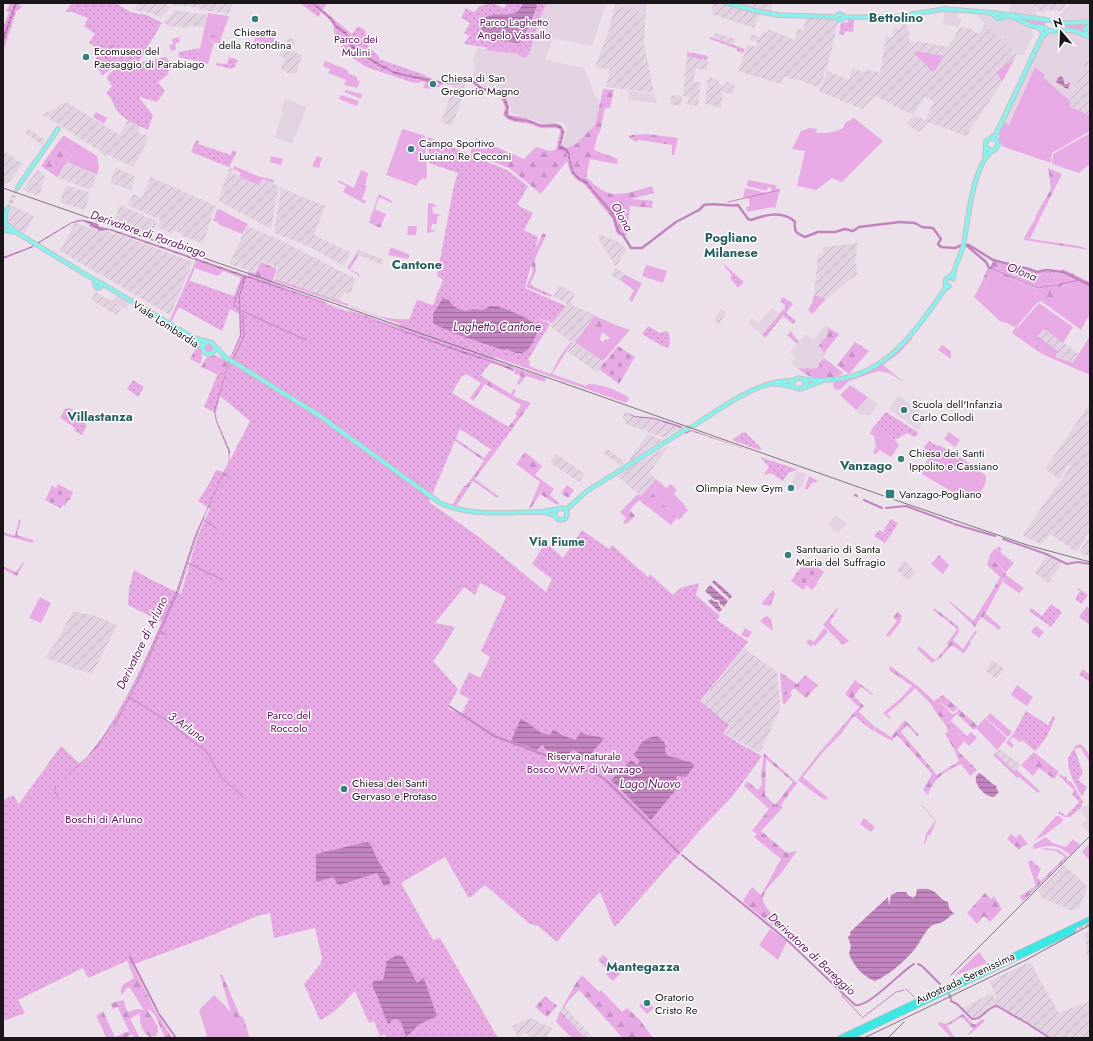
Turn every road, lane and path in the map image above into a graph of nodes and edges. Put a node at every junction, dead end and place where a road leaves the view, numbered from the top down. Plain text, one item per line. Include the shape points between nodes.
1 (727, 3) edge
2 (998, 15) junction
3 (1050, 21) junction
4 (1090, 22) edge
5 (1030, 25) junction
6 (1090, 25) edge
7 (1058, 26) junction
8 (1048, 30) junction
9 (1089, 36) edge
10 (1040, 39) junction
11 (999, 128) junction
12 (59, 130) dead end
13 (991, 138) junction
14 (997, 141) junction
15 (986, 148) junction
16 (992, 151) junction
17 (985, 159) junction
18 (18, 187) tunnel mouth
19 (8, 208) tunnel mouth
20 (4, 215) edge
21 (5, 222) edge
22 (3, 230) edge
23 (19, 234) junction
24 (952, 277) junction
25 (947, 285) junction
26 (129, 300) junction
27 (208, 342) junction
28 (216, 347) junction
29 (203, 349) junction
30 (211, 354) junction
31 (228, 359) junction
32 (804, 379) junction
33 (794, 380) junction
34 (825, 380) junction
35 (794, 388) junction
36 (804, 388) junction
37 (755, 389) junction
38 (693, 426) dead end
39 (688, 428) dead end
40 (575, 501) junction
41 (558, 509) junction
42 (564, 509) junction
43 (540, 512) junction
44 (555, 516) junction
45 (566, 517) junction
46 (1090, 919) edge
47 (1073, 931) tunnel mouth
48 (840, 1038) edge
49 (849, 1038) edge

1 - 2 main road via 761,12 791,16 837,17 840,14 843,17 895,17 944,9
2 - 3 main road
2 - 5 main road via 1010,16
3 - 7 main road
3 - 8 main road via 1047,24
4 - 7 main road
5 - 8 main road
5 - 10 main road via 1042,29
6 - 9 main road via 1085,30
7 - 8 main road via 1052,32
7 - 9 main road via 1062,31 1072,30
8 - 10 main road
10 - 11 main road
11 - 13 main road
11 - 14 main road
12 - 18 main road
13 - 14 main road
13 - 15 main road via 986,142
14 - 16 main road via 997,148
15 - 16 main road
15 - 17 main road
16 - 17 main road
17 - 24 main road via 974,186 963,245
19 - 20 main road
20 - 21 main road
21 - 22 main road, Viale Lombardia
21 - 23 main road, Viale Lombardia
22 - 23 main road, Viale Lombardia
23 - 26 main road, Viale Lombardia
24 - 25 main road via 946,279
24 - 25 main road via 953,284
25 - 34 main road via 907,339 890,356 860,374
26 - 27 main road, Viale Lombardia via 194,338
26 - 29 main road, Viale Lombardia via 195,340
27 - 28 main road
27 - 29 main road via 204,344
28 - 30 main road via 215,352
28 - 31 main road
29 - 30 main road via 206,354
30 - 31 main road
31 - 43 main road via 317,414 440,502 460,510 474,512
32 - 33 main road
32 - 34 main road
32 - 36 main road
33 - 35 main road
33 - 37 main road via 771,383
34 - 36 main road
35 - 36 main road
35 - 37 main road via 776,384
37 - 38 main road
39 - 40 main road
40 - 42 main road
40 - 45 main road
41 - 42 main road
41 - 43 main road
41 - 44 main road
42 - 45 main road
43 - 44 main road
44 - 45 main road via 561,521
46 - 48 highway, Autostrada Serenissima
47 - 49 highway, Autostrada Serenissima

